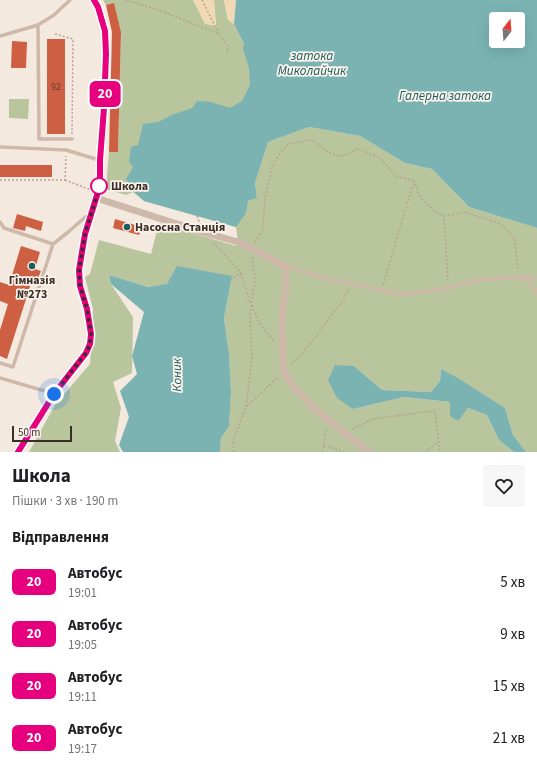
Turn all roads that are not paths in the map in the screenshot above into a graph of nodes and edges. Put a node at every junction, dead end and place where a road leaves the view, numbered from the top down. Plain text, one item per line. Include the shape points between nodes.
1 (70, 0) edge
2 (94, 0) edge
3 (38, 25) junction
4 (0, 36) edge
5 (72, 139) road end
6 (0, 147) edge
7 (100, 160) junction
8 (96, 198) junction
9 (91, 212) junction
10 (0, 222) edge
11 (53, 244) junction
12 (284, 266) junction
13 (519, 277) junction
14 (537, 277) edge
15 (537, 293) edge
16 (0, 363) edge
17 (0, 378) edge
18 (54, 394) junction
19 (18, 452) edge
20 (369, 452) edge

1 - 3 lane
2 - 7 street via 105,31 106,54
3 - 4 lane
3 - 5 lane via 39,139
6 - 7 lane via 66,150
7 - 8 street
8 - 9 street
8 - 12 street via 238,242
9 - 11 lane
9 - 18 street via 79,270 91,334 90,344 86,353
10 - 11 lane via 4,228
11 - 16 lane via 13,367
12 - 13 lane via 327,279 400,294 439,290 479,280
12 - 20 street via 284,372 294,387 316,410
13 - 14 lane
13 - 15 lane via 529,281
17 - 18 lane
18 - 19 street

